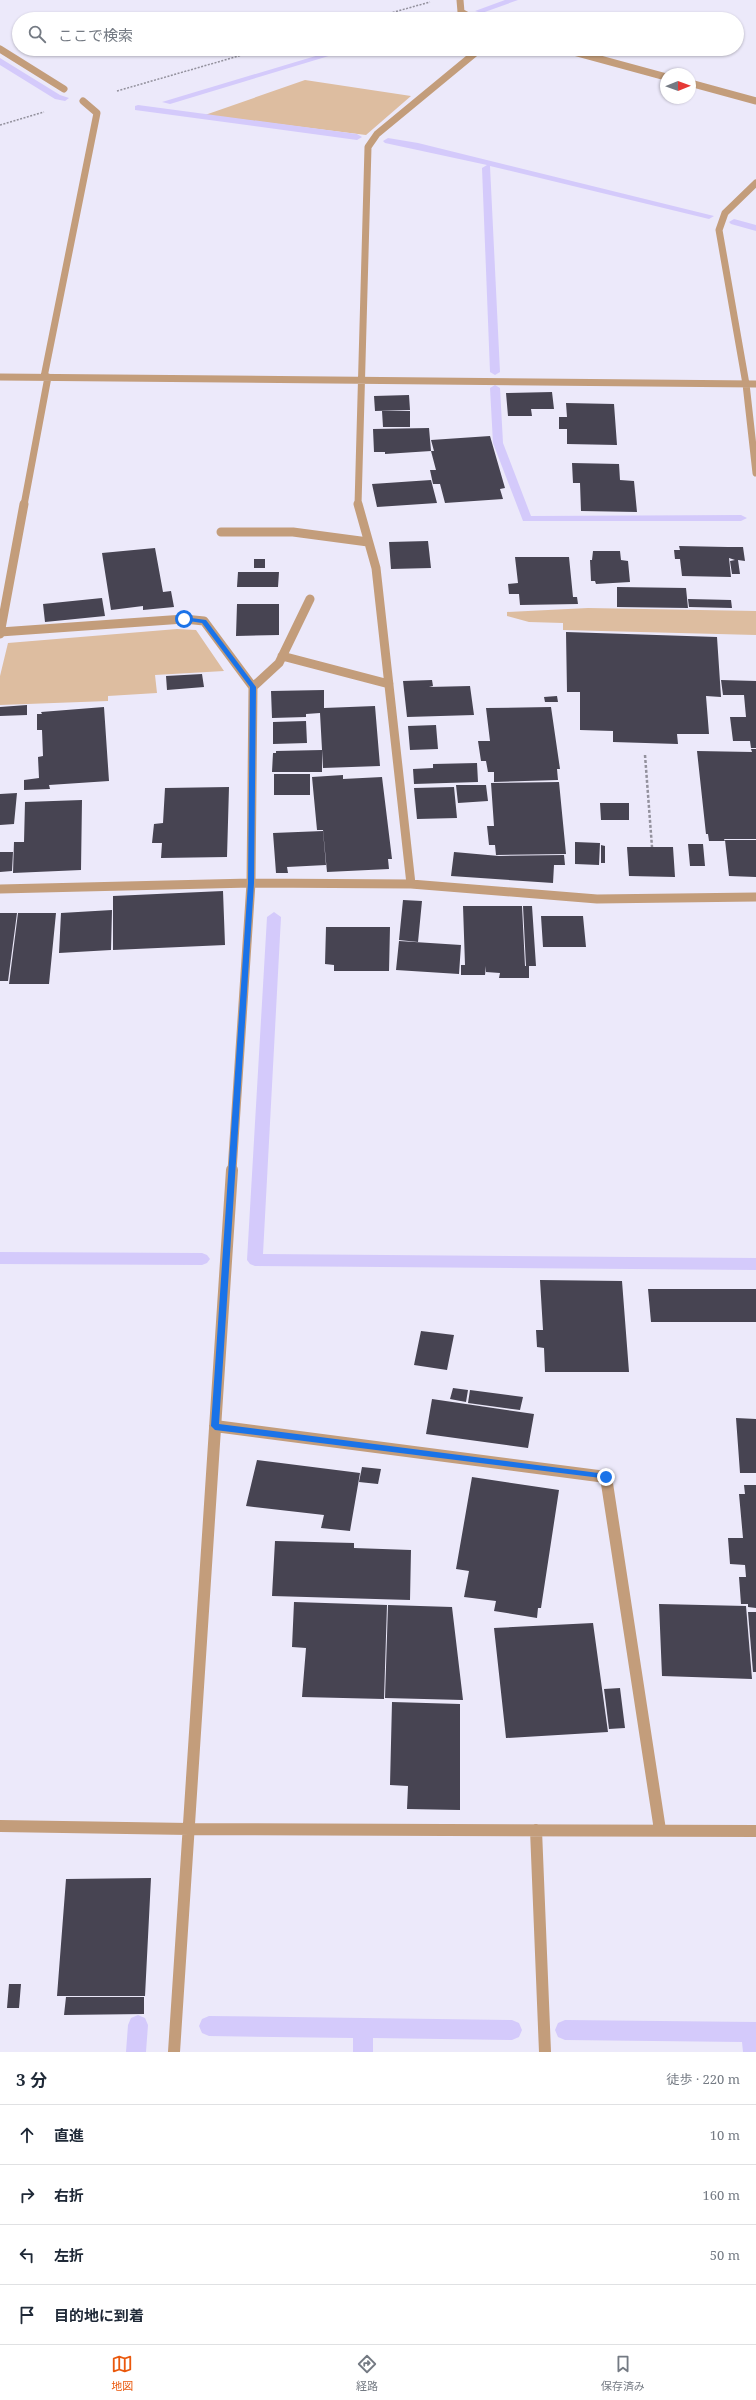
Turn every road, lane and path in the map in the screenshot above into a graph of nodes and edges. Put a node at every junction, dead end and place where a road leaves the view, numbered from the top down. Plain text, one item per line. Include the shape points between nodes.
1 (436, 0) edge
2 (460, 0) edge
3 (394, 12) edge
4 (461, 12) edge
5 (0, 49) edge
6 (239, 56) edge
7 (472, 56) edge
8 (589, 56) edge
9 (660, 75) edge
10 (696, 85) edge
11 (64, 90) dead end
12 (83, 101) junction
13 (756, 101) edge
14 (0, 125) edge
15 (756, 183) edge
16 (0, 377) edge
17 (46, 377) junction
18 (361, 381) junction
19 (746, 384) junction
20 (756, 384) edge
21 (756, 473) edge
22 (221, 532) dead end
23 (368, 542) junction
24 (310, 599) dead end
25 (0, 633) edge
26 (282, 656) junction
27 (389, 684) junction
28 (253, 687) junction
29 (645, 755) dead end
30 (652, 847) dead end
31 (251, 883) junction
32 (411, 884) junction
33 (0, 888) edge
34 (756, 897) edge
35 (215, 1426) junction
36 (0, 1826) edge
37 (189, 1829) junction
38 (536, 1830) junction
39 (660, 1830) junction
40 (756, 1831) edge
41 (174, 2052) edge
42 (545, 2052) edge

1 - 3 path
2 - 4 street
5 - 11 street
6 - 12 path
7 - 18 street via 378,134 368,147
8 - 9 street
10 - 13 street
12 - 14 path
12 - 17 street via 97,113
15 - 19 street via 725,213 719,230
16 - 17 street
17 - 18 street
17 - 25 street
18 - 19 street
18 - 23 street via 358,509
19 - 20 street
19 - 21 street
22 - 23 street via 293,532
23 - 27 street via 376,568
24 - 26 street
25 - 28 street via 184,619 204,621
26 - 27 street
26 - 28 street via 279,663
27 - 32 street
28 - 31 street
29 - 30 path
31 - 32 street
31 - 33 street
31 - 35 street
32 - 34 street via 597,899
35 - 37 street
35 - 39 street via 606,1477
36 - 37 street
37 - 38 street
37 - 41 street
38 - 39 street
38 - 42 street
39 - 40 street

